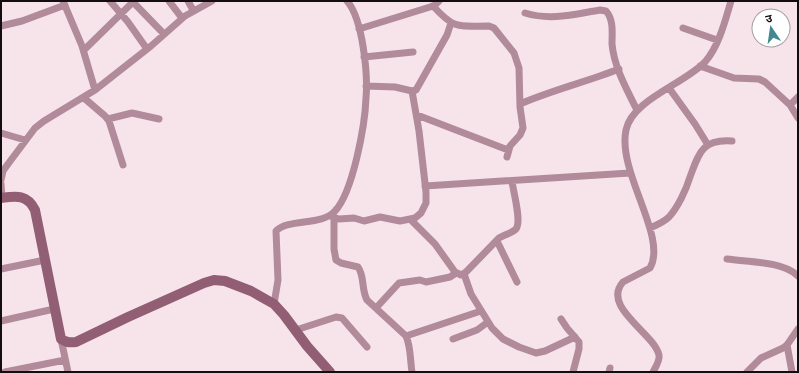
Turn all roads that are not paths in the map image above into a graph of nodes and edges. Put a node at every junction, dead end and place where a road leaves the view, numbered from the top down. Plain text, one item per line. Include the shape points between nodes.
1 (110, 1) edge
2 (134, 1) edge
3 (169, 1) edge
4 (188, 1) edge
5 (212, 1) edge
6 (347, 1) edge
7 (439, 1) edge
8 (731, 1) edge
9 (64, 3) edge
10 (433, 6) junction
11 (193, 10) junction
12 (122, 13) junction
13 (525, 13) dead end
14 (182, 18) junction
15 (451, 23) junction
16 (1, 26) edge
17 (683, 28) dead end
18 (359, 29) junction
19 (164, 34) junction
20 (717, 40) junction
21 (147, 49) junction
22 (84, 50) junction
23 (413, 52) dead end
24 (364, 57) junction
25 (700, 66) junction
26 (619, 69) junction
27 (366, 86) junction
28 (669, 88) junction
29 (96, 90) junction
30 (412, 91) junction
31 (798, 97) edge
32 (84, 98) junction
33 (520, 104) junction
34 (790, 105) junction
35 (637, 110) junction
36 (417, 115) junction
37 (798, 118) edge
38 (108, 119) junction
39 (159, 119) dead end
40 (1, 133) edge
41 (25, 140) junction
42 (732, 141) dead end
43 (708, 145) junction
44 (123, 165) dead end
45 (630, 173) junction
46 (1, 180) edge
47 (512, 181) junction
48 (1, 184) edge
49 (425, 186) junction
50 (2, 198) edge
51 (332, 217) junction
52 (411, 220) junction
53 (650, 228) junction
54 (497, 240) junction
55 (727, 259) dead end
56 (45, 260) junction
57 (1, 269) edge
58 (460, 274) junction
59 (798, 276) edge
60 (517, 282) dead end
61 (274, 304) junction
62 (376, 308) junction
63 (54, 309) junction
64 (481, 311) junction
65 (561, 319) dead end
66 (1, 321) edge
67 (488, 322) junction
68 (798, 329) edge
69 (296, 330) junction
70 (406, 336) junction
71 (575, 337) junction
72 (61, 339) junction
73 (453, 339) dead end
74 (787, 345) junction
75 (367, 347) dead end
76 (65, 360) junction
77 (5, 372) edge
78 (68, 372) edge
79 (330, 372) edge
80 (412, 372) edge
81 (573, 372) edge
82 (653, 372) edge
83 (747, 372) edge
84 (792, 372) edge

1 - 12 street
2 - 12 street
2 - 19 street
3 - 14 street
4 - 11 street
5 - 11 street
6 - 18 street
7 - 10 street
8 - 20 street
9 - 16 street via 22,21
9 - 22 street
10 - 15 street
10 - 18 street
11 - 14 street
12 - 21 street
12 - 22 street
13 - 26 street via 554,17 606,11 611,24 613,49
14 - 19 street
15 - 30 street via 447,35 417,88
15 - 33 street via 462,26 489,26 496,30 514,53 518,63
17 - 20 street
18 - 24 street
19 - 21 street
20 - 25 street via 709,56
21 - 29 street
22 - 29 street
23 - 24 street
24 - 27 street
25 - 28 street
25 - 34 street via 734,78 759,79
26 - 33 street
26 - 35 street
27 - 30 street via 390,86
27 - 51 street via 362,130 350,180
28 - 35 street
28 - 43 street
29 - 32 street
30 - 36 street
31 - 34 street
32 - 38 street
32 - 41 street via 44,121
33 - 36 street via 522,132 512,143 508,153
34 - 37 street
35 - 45 street via 626,131 625,151
36 - 49 street
38 - 39 street via 132,113
38 - 44 street
40 - 41 street
41 - 46 street via 3,170
42 - 43 street
43 - 53 street via 695,161 689,180 672,214
45 - 47 street
45 - 53 street
47 - 49 street
47 - 54 street via 518,224 514,230
48 - 50 street
49 - 52 street via 424,209 419,216
50 - 56 street via 18,197 32,204
51 - 52 street via 364,221 377,217 395,221
51 - 61 street via 283,227 276,231 278,280
51 - 62 street via 336,260 358,267 362,275 365,296
52 - 58 street
53 - 82 street via 652,265 646,271 623,282 618,295 625,314 657,350 659,359
54 - 58 street
54 - 60 street
55 - 59 street via 783,267
56 - 57 street
56 - 63 street
58 - 62 street via 426,282 420,280 399,283
58 - 64 street
61 - 69 street
61 - 72 street via 237,284 214,280 76,342 70,343
62 - 70 street
63 - 66 street
63 - 72 street
64 - 67 street
64 - 70 street
65 - 71 street
67 - 71 street via 503,338 536,353
67 - 73 street via 477,330
68 - 74 street
69 - 75 street via 336,317 342,318
69 - 79 street
70 - 80 street
71 - 81 street via 579,346
72 - 76 street
74 - 83 street via 761,358
74 - 84 street
76 - 77 street
76 - 78 street

